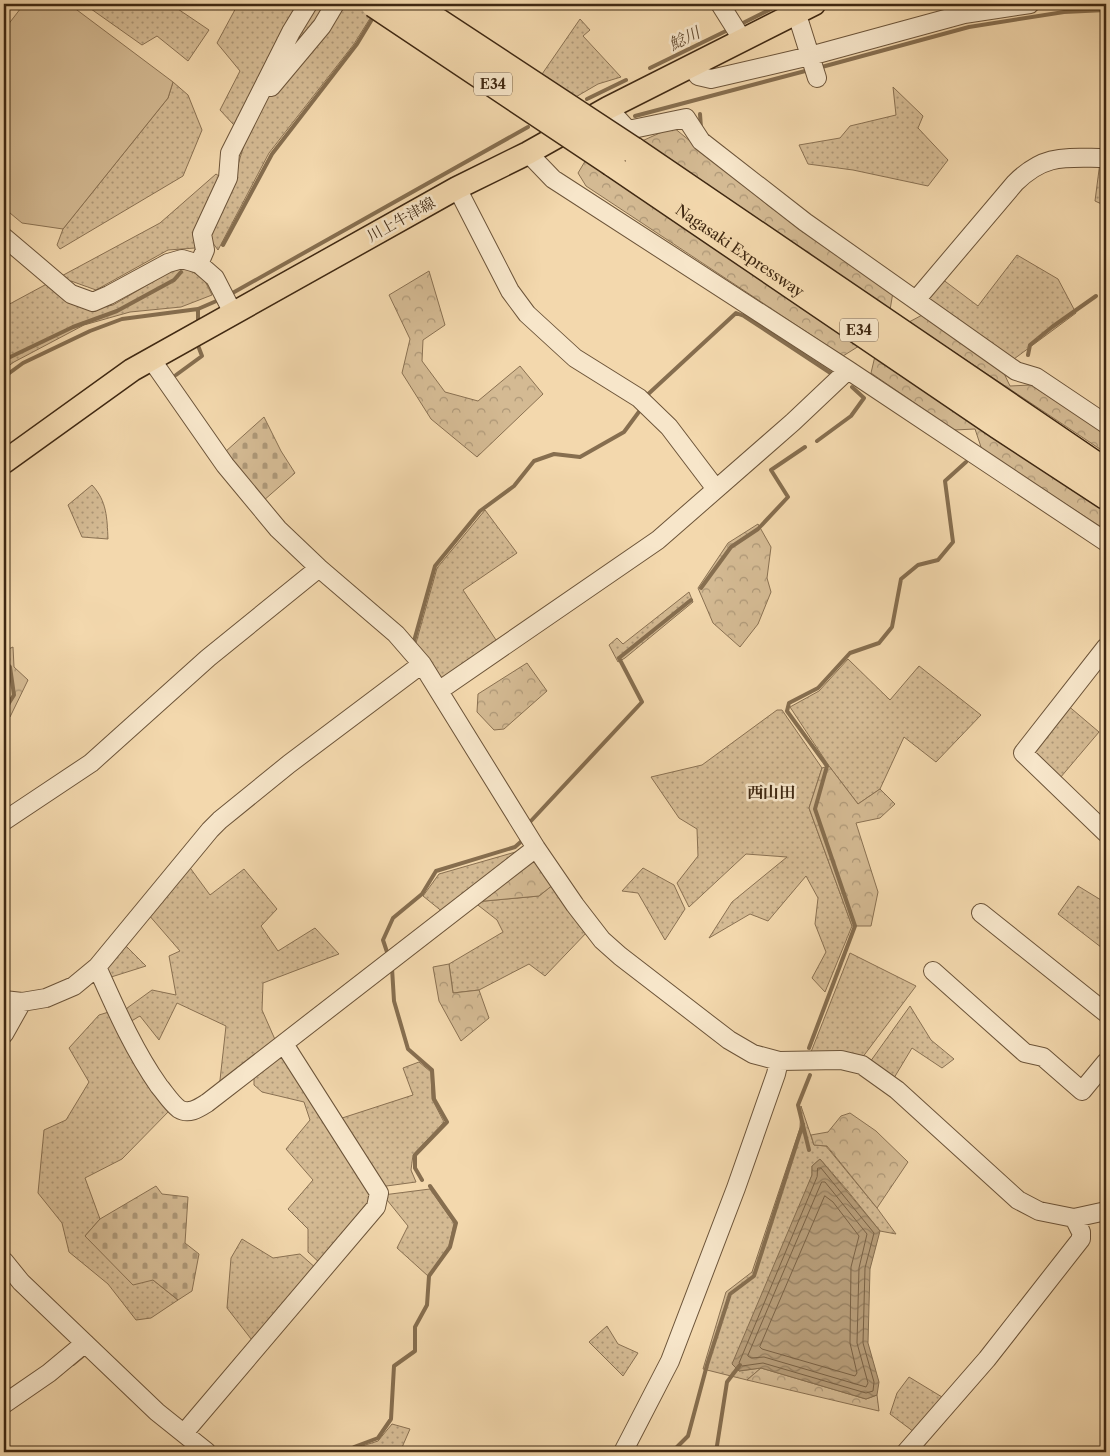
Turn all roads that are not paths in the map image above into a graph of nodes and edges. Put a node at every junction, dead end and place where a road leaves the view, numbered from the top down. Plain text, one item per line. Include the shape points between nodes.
1 (308, 4) edge
2 (335, 4) edge
3 (374, 4) edge
4 (411, 4) edge
5 (720, 4) edge
6 (1030, 4) edge
7 (805, 8) edge
8 (742, 39) junction
9 (810, 56) junction
10 (691, 65) junction
11 (817, 78) dead end
12 (608, 108) junction
13 (253, 109) junction
14 (528, 153) junction
15 (623, 156) junction
16 (1106, 158) edge
17 (457, 188) junction
18 (4, 237) edge
19 (199, 264) junction
20 (916, 300) junction
21 (231, 310) junction
22 (151, 359) junction
23 (848, 370) junction
24 (1106, 424) edge
25 (4, 462) edge
26 (1106, 472) edge
27 (716, 489) junction
28 (1106, 496) edge
29 (1106, 542) edge
30 (319, 568) junction
31 (1106, 646) edge
32 (422, 664) junction
33 (440, 690) junction
34 (4, 821) edge
35 (1106, 833) edge
36 (536, 848) junction
37 (981, 913) dead end
38 (98, 966) junction
39 (934, 971) dead end
40 (4, 1000) edge
41 (22, 1002) junction
42 (1106, 1014) edge
43 (4, 1034) edge
44 (284, 1044) junction
45 (779, 1061) junction
46 (1106, 1062) edge
47 (1106, 1211) edge
48 (1074, 1218) junction
49 (4, 1261) edge
50 (85, 1343) junction
51 (4, 1404) edge
52 (184, 1433) junction
53 (207, 1452) edge
54 (623, 1452) edge
55 (906, 1452) edge

1 - 13 street
2 - 13 street via 322,26
3 - 15 highway, Nagasaki Expressway / E34, bridge
4 - 15 highway, Nagasaki Expressway / E34, bridge
5 - 8 street
6 - 9 street via 964,14
7 - 8 main road, 川上牛津線
7 - 9 street via 800,24
8 - 10 main road, 川上牛津線
9 - 10 street via 711,79 698,76
9 - 11 street
10 - 12 main road, 川上牛津線
12 - 14 main road, 川上牛津線
12 - 20 street via 628,130 686,118 701,141 805,222
13 - 19 street via 230,153 228,178 202,234 205,250
14 - 17 main road, 川上牛津線
14 - 23 street via 553,179
15 - 26 highway, Nagasaki Expressway / E34
15 - 28 highway, Nagasaki Expressway / E34 via 999,426
16 - 20 street via 1053,160 1027,171
17 - 21 main road, 川上牛津線
17 - 27 street via 510,291 527,314 575,358 638,398 651,410 669,427
18 - 19 street via 66,290 93,302 168,262 182,259
19 - 21 street via 215,278
20 - 24 street via 1016,371 1036,377
21 - 22 main road, 川上牛津線
22 - 25 main road, 川上牛津線
22 - 30 street via 224,465 278,529
23 - 27 street
23 - 29 street
27 - 33 street via 658,540
30 - 32 street via 396,634
30 - 34 street via 208,658 91,763
31 - 35 street via 1023,753
32 - 33 street
32 - 38 street via 220,820
33 - 36 street
36 - 44 street
36 - 45 street via 588,923 620,956 729,1040 753,1054
37 - 42 street
38 - 41 street via 74,986 46,998
38 - 44 street via 149,1072 180,1110 193,1111 207,1103
39 - 46 street via 1025,1053 1043,1057 1082,1090
40 - 41 street
41 - 43 street
44 - 52 street via 379,1193 376,1207
45 - 48 street via 841,1060 862,1064 896,1090 1018,1200 1039,1211
45 - 54 street via 736,1188 670,1361
47 - 48 street
48 - 55 street via 1082,1239 987,1359
49 - 50 street via 21,1282
50 - 51 street
50 - 52 street via 157,1412
52 - 53 street

